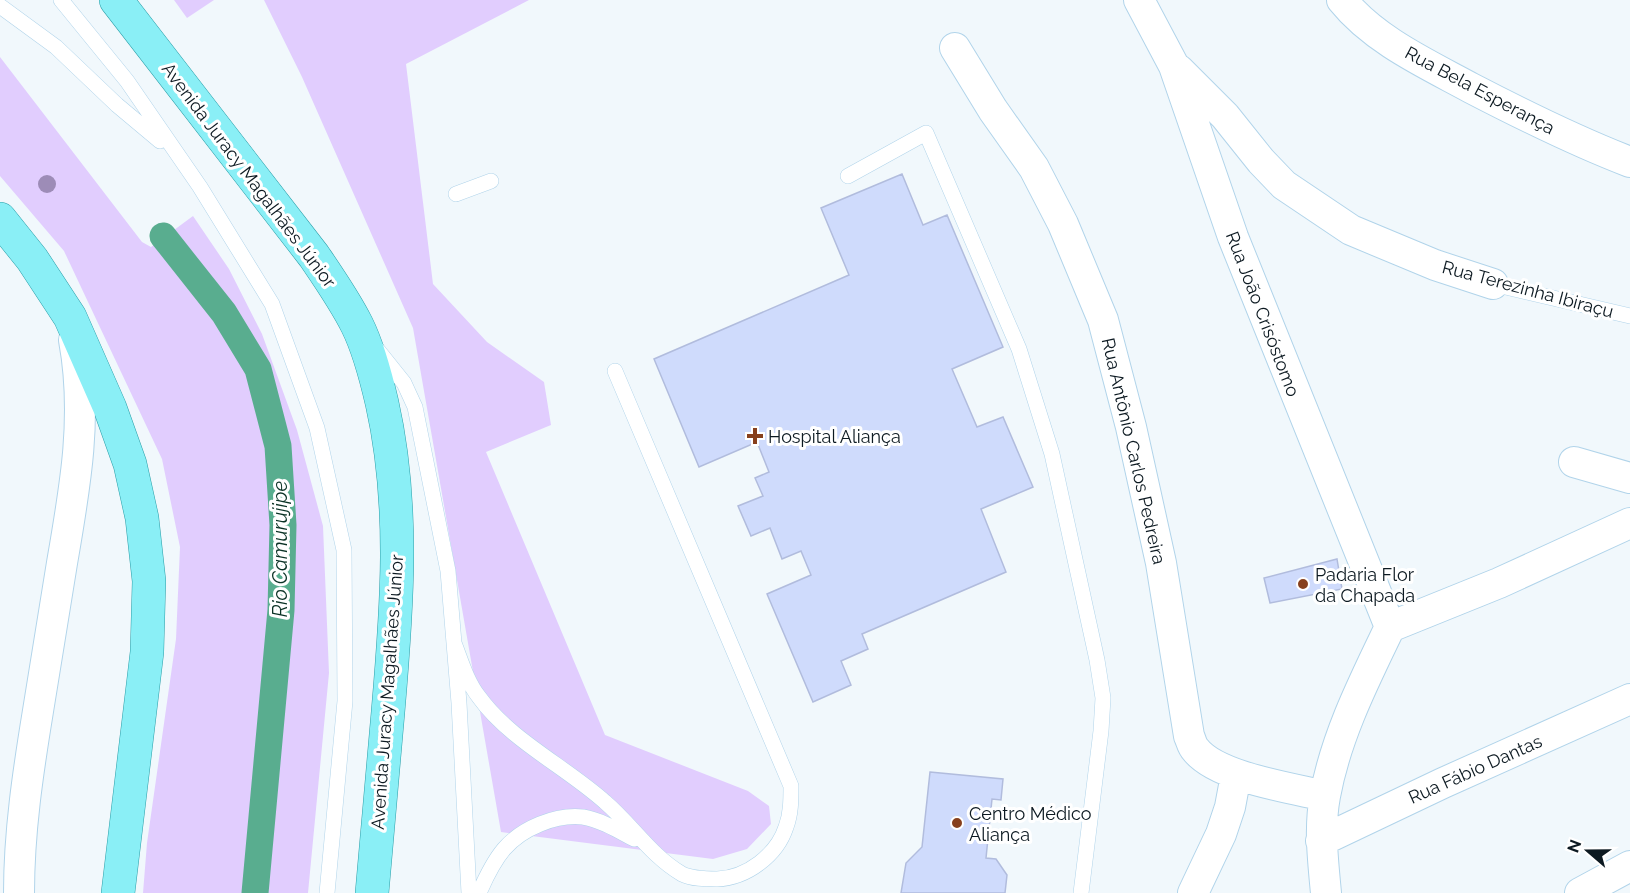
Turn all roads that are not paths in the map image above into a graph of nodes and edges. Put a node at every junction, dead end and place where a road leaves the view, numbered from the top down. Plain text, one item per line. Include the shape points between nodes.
1 (61, 0) edge
2 (116, 0) edge
3 (1139, 0) edge
4 (1342, 0) edge
5 (0, 6) edge
6 (955, 48) dead end
7 (1174, 66) junction
8 (174, 152) junction
9 (1630, 162) edge
10 (848, 176) dead end
11 (491, 181) dead end
12 (456, 194) dead end
13 (0, 219) edge
14 (1493, 284) joint
15 (1630, 316) edge
16 (70, 317) junction
17 (358, 327) junction
18 (615, 371) dead end
19 (1574, 462) dead end
20 (1630, 478) edge
21 (1630, 523) edge
22 (1390, 627) junction
23 (454, 643) junction
24 (1630, 699) edge
25 (1236, 774) junction
26 (1325, 796) junction
27 (1321, 841) junction
28 (644, 843) junction
29 (1630, 866) edge
30 (13, 878) edge
31 (118, 893) edge
32 (327, 893) edge
33 (372, 893) edge
34 (469, 893) edge
35 (479, 893) edge
36 (1081, 893) edge
37 (1193, 893) edge
38 (1326, 893) edge
39 (1580, 893) edge

1 - 8 lane via 127,81
2 - 17 main road, Avenida Juracy Magalhães Júnior via 314,256
3 - 7 street, Rua João Crisóstomo
4 - 9 street, Rua Bela Esperança via 1383,38 1438,70 1587,146
5 - 8 lane via 56,47
6 - 25 street, Rua Antônio Carlos Pedreira via 1034,168 1063,224 1103,320 1161,563 1189,736 1195,749 1209,762
7 - 14 street, Rua Terezinha Ibiraçu via 1225,116 1284,185 1351,230 1435,266
7 - 22 street, Rua João Crisóstomo via 1233,237
8 - 32 lane via 272,304 317,428 344,550 345,701
10 - 36 lane via 926,133 1019,349 1052,454 1103,698
11 - 12 lane
13 - 16 main road
14 - 15 lane, Rua Terezinha Ibiraçu
16 - 30 street via 79,368 80,437
16 - 31 main road via 130,464 142,518 149,581 147,652
17 - 23 lane via 404,383 415,407 448,571
17 - 33 main road, Avenida Juracy Magalhães Júnior via 376,378 387,429 398,544 397,604
18 - 28 lane via 791,786 790,808 780,842 746,872 726,878 683,875
19 - 20 street
21 - 22 street
22 - 26 street via 1357,694
23 - 28 lane via 478,697 499,719 606,802
23 - 34 lane
24 - 27 street, Rua Fábio Dantas
25 - 26 street, Rua Antônio Carlos Pedreira
25 - 37 street via 1221,834
26 - 27 street
27 - 38 street
28 - 35 lane via 584,818 561,817 531,828 505,847
29 - 39 street

